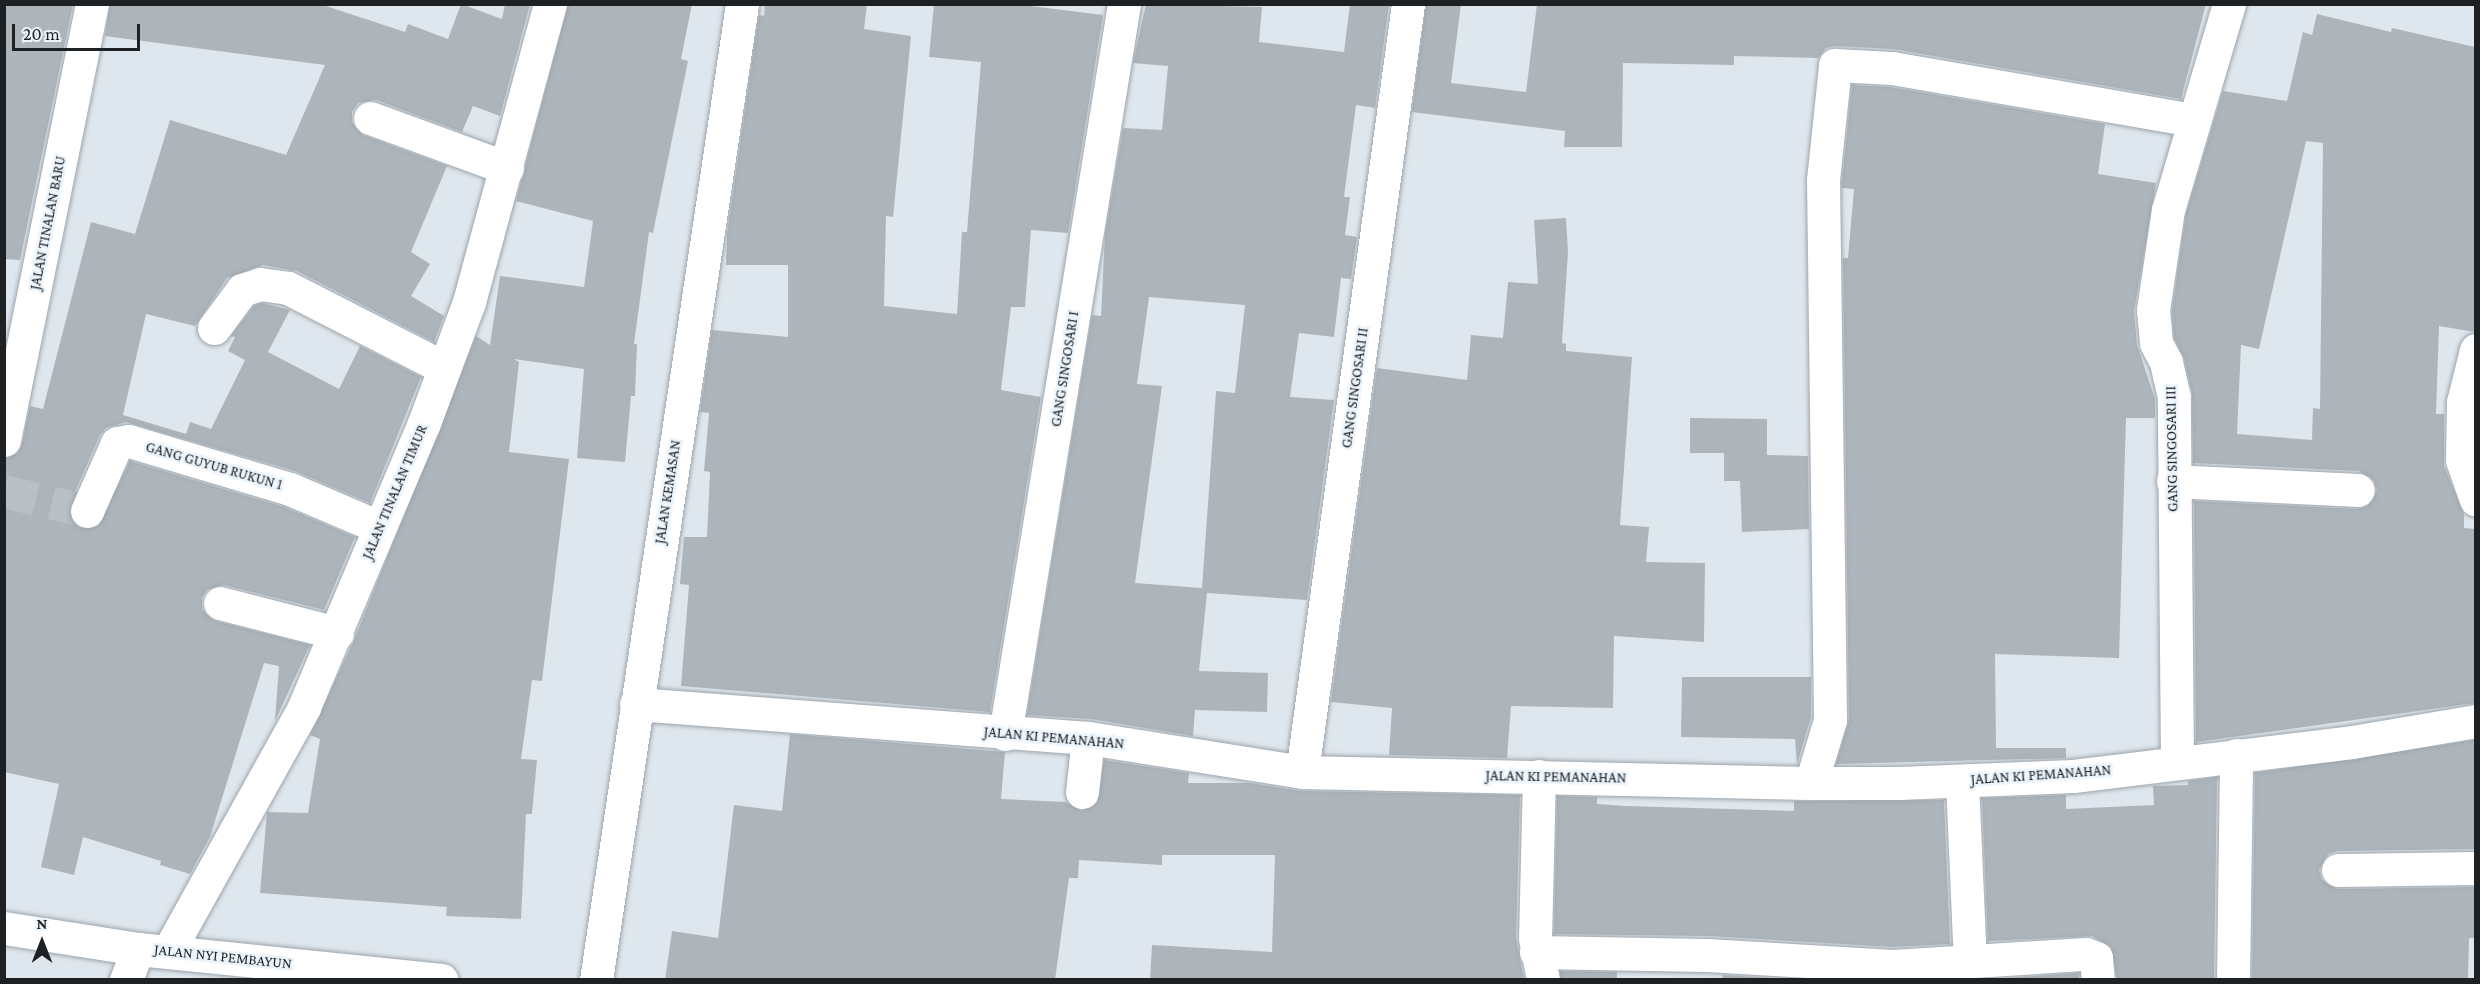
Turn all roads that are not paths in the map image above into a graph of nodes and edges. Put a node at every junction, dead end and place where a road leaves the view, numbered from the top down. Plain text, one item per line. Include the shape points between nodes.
1 (92, 4) edge
2 (550, 4) edge
3 (742, 4) edge
4 (1124, 4) edge
5 (1408, 4) edge
6 (2229, 4) edge
7 (370, 118) dead end
8 (2192, 120) junction
9 (507, 168) junction
10 (214, 328) dead end
11 (2475, 350) edge
12 (444, 368) junction
13 (4, 440) edge
14 (2173, 481) junction
15 (2358, 490) dead end
16 (2475, 500) edge
17 (87, 511) dead end
18 (379, 527) junction
19 (220, 603) dead end
20 (337, 633) junction
21 (636, 704) junction
22 (2475, 721) edge
23 (1005, 734) junction
24 (1088, 738) junction
25 (2236, 755) junction
26 (2177, 763) junction
27 (1302, 772) junction
28 (1539, 776) junction
29 (1962, 781) junction
30 (1810, 783) junction
31 (1082, 792) dead end
32 (2475, 868) edge
33 (2338, 870) dead end
34 (4, 928) edge
35 (153, 950) junction
36 (1970, 961) junction
37 (1540, 966) edge
38 (1706, 967) edge
39 (1893, 973) edge
40 (126, 980) edge
41 (441, 980) edge
42 (596, 980) edge
43 (2098, 980) edge
44 (2233, 980) edge

1 - 13 street, JALAN TINALAN BARU
2 - 9 street, JALAN TINALAN TIMUR
3 - 21 street, JALAN KEMASAN
4 - 23 street, GANG SINGOSARI I
5 - 27 street, GANG SINGOSARI II
6 - 8 street, GANG SINGOSARI III
7 - 9 street
8 - 14 street, GANG SINGOSARI III via 2169,210 2153,310 2156,343 2166,362 2174,397
8 - 30 street via 1892,68 1835,65 1823,180 1830,720
9 - 12 street, JALAN TINALAN TIMUR via 469,302
10 - 12 street via 242,291 260,284 288,288
11 - 16 street via 2463,402 2462,460
12 - 18 street, JALAN TINALAN TIMUR
14 - 15 street
14 - 26 street, GANG SINGOSARI III
17 - 18 street, GANG GUYUB RUKUN 1 via 117,443 129,441 290,489
18 - 20 street, JALAN TINALAN TIMUR
19 - 20 street
20 - 35 street, JALAN TINALAN TIMUR via 304,707
21 - 23 street, JALAN KI PEMANAHAN
21 - 42 street, JALAN KEMASAN
22 - 25 street, JALAN KI PEMANAHAN via 2352,742
23 - 24 street, JALAN KI PEMANAHAN
24 - 27 street, JALAN KI PEMANAHAN
24 - 31 street
25 - 26 street, JALAN KI PEMANAHAN
25 - 44 street
26 - 29 street, JALAN KI PEMANAHAN via 2073,776
27 - 28 street, JALAN KI PEMANAHAN
28 - 30 street, JALAN KI PEMANAHAN
28 - 37 street
29 - 30 street, JALAN KI PEMANAHAN
29 - 36 street
32 - 33 street
34 - 35 street, JALAN NYI PEMBAYUN
35 - 40 street, JALAN TINALAN TIMUR
35 - 41 street, JALAN NYI PEMBAYUN
36 - 39 street
36 - 43 street via 2086,954 2096,958
37 - 38 street
38 - 39 street

